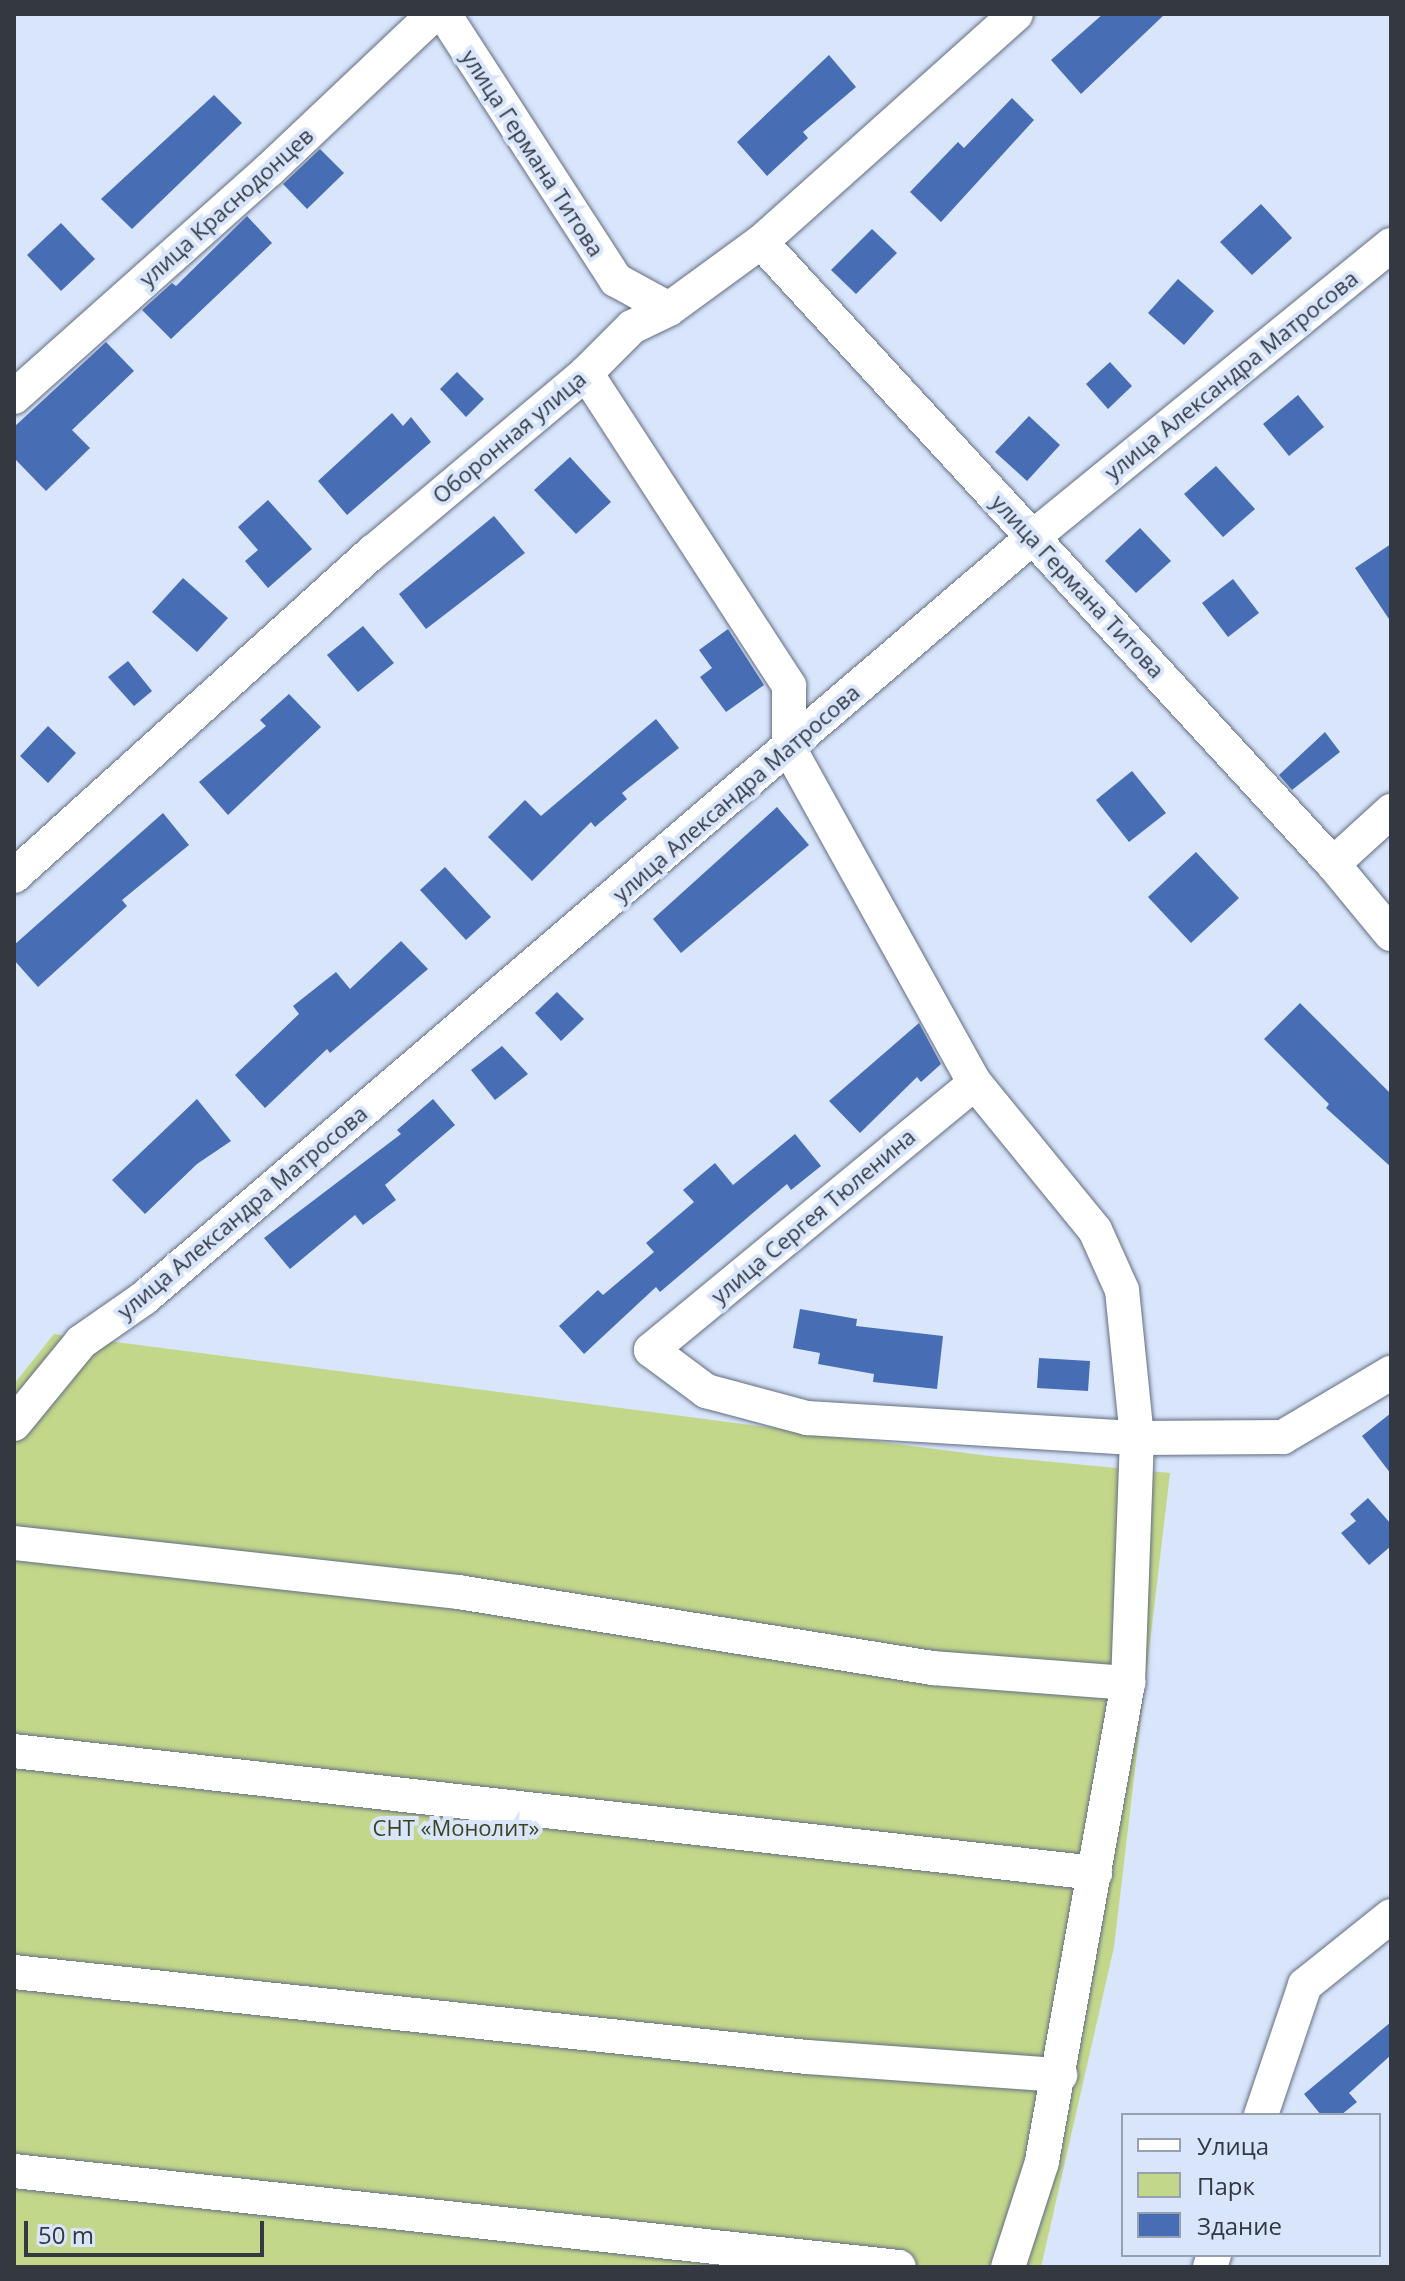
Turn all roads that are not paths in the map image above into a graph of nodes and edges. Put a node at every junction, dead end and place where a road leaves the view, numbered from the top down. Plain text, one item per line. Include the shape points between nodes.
1 (434, 14) edge
2 (444, 14) edge
3 (1016, 14) edge
4 (761, 242) junction
5 (1391, 245) edge
6 (669, 309) junction
7 (586, 373) junction
8 (14, 397) edge
9 (1033, 537) junction
10 (789, 748) junction
11 (1391, 811) edge
12 (1333, 864) junction
13 (14, 876) edge
14 (1391, 934) edge
15 (975, 1083) junction
16 (1391, 1373) edge
17 (14, 1424) edge
18 (1137, 1438) junction
19 (14, 1543) edge
20 (1128, 1683) junction
21 (14, 1751) edge
22 (1095, 1873) junction
23 (1391, 1916) edge
24 (14, 1972) edge
25 (1060, 2075) junction
26 (1262, 2113) edge
27 (14, 2171) edge
28 (899, 2267) edge
29 (1008, 2267) edge

1 - 8 street, улица Краснодонцев via 269,170
2 - 6 street, улица Германа Титова via 616,280
3 - 4 street, Оборонная улица
4 - 6 street, Оборонная улица
4 - 9 street, улица Германа Титова
5 - 9 street, улица Александра Матросова
6 - 7 street, Оборонная улица via 632,327
7 - 10 street via 789,686
7 - 13 street, Оборонная улица via 373,552
9 - 10 street, улица Александра Матросова
9 - 12 street, улица Германа Титова
10 - 15 street
10 - 17 street, улица Александра Матросова via 144,1298 81,1342
11 - 12 street
12 - 14 street, улица Германа Титова
15 - 18 street via 1095,1230 1122,1290
15 - 18 street, улица Сергея Тюленина via 651,1350 706,1391 807,1418
16 - 18 street via 1283,1437
18 - 20 street
19 - 20 street via 458,1592 933,1668
20 - 22 street
21 - 22 street
22 - 25 street
23 - 26 street via 1305,1985
24 - 25 street via 807,2057
25 - 29 street via 1042,2162
27 - 28 street

